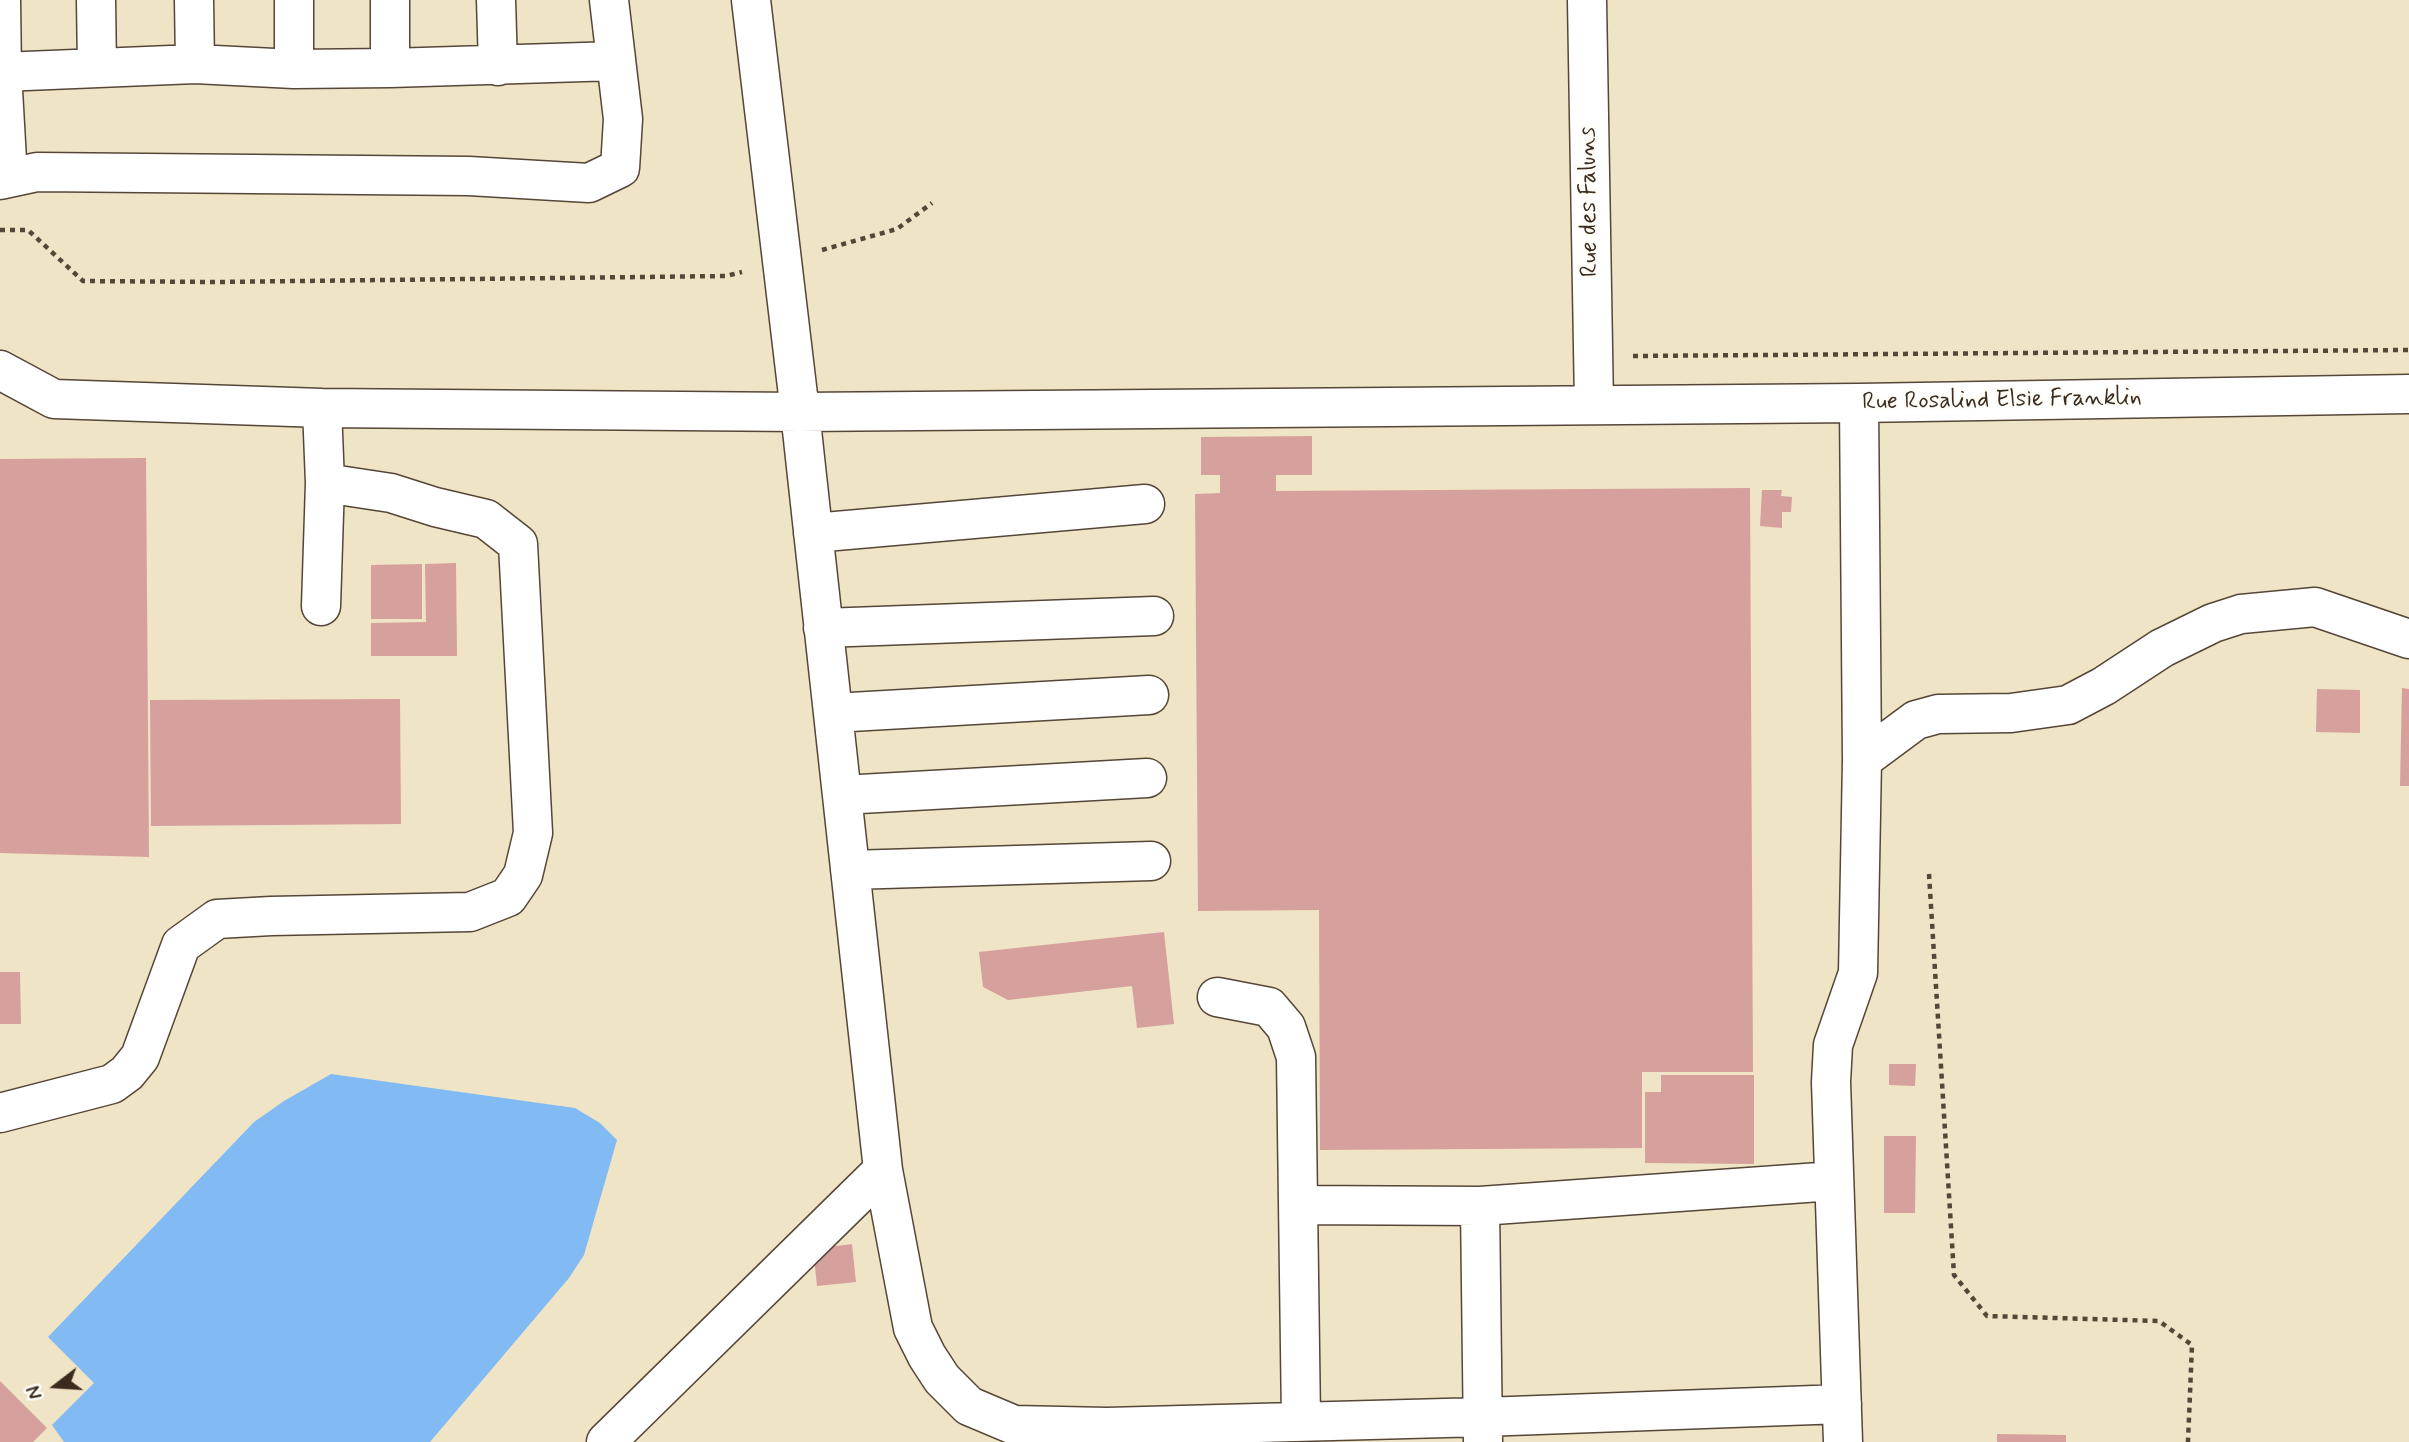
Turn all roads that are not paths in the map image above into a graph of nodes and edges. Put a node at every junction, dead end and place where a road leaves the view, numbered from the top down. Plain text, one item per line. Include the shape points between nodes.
1 (1, 0) edge
2 (96, 0) edge
3 (194, 0) edge
4 (294, 0) edge
5 (390, 0) edge
6 (496, 0) edge
7 (609, 0) edge
8 (751, 0) edge
9 (1587, 0) edge
10 (616, 61) junction
11 (195, 64) junction
12 (498, 66) junction
13 (97, 68) junction
14 (390, 68) junction
15 (294, 69) junction
16 (2, 72) junction
17 (4, 179) edge
18 (0, 370) edge
19 (2409, 394) edge
20 (1859, 403) junction
21 (1594, 405) junction
22 (322, 408) junction
23 (800, 412) junction
24 (325, 483) junction
25 (1145, 504) dead end
26 (813, 533) junction
27 (321, 606) dead end
28 (1154, 615) dead end
29 (823, 628) junction
30 (2409, 639) edge
31 (1149, 695) dead end
32 (833, 713) junction
33 (1862, 760) junction
34 (1147, 778) dead end
35 (842, 795) junction
36 (1150, 861) dead end
37 (850, 870) junction
38 (1217, 998) dead end
39 (0, 1113) edge
40 (883, 1170) junction
41 (1834, 1181) junction
42 (1299, 1205) junction
43 (1480, 1206) junction
44 (1842, 1404) junction
45 (1301, 1420) junction
46 (1483, 1429) edge
47 (606, 1442) edge
48 (1843, 1442) edge

1 - 16 street
2 - 13 street
3 - 11 street
4 - 15 street
5 - 14 street
6 - 12 street
7 - 10 street
8 - 23 street
9 - 21 street, Rue des Faluns
10 - 12 street
10 - 17 street via 623,119 620,168 589,183 469,176 37,172
11 - 13 street
11 - 15 street
12 - 14 street
13 - 16 street
14 - 15 street
16 - 17 street
18 - 22 street, Rue Rosalind Elsie Franklin via 54,399
19 - 20 street, Rue Rosalind Elsie Franklin
20 - 21 street, Rue Rosalind Elsie Franklin
20 - 33 street
21 - 23 street, Rue Rosalind Elsie Franklin
22 - 23 street, Rue Rosalind Elsie Franklin
22 - 24 street
23 - 26 street
24 - 27 street
24 - 39 street via 391,493 486,519 517,544 533,833 523,875 508,897 470,912 216,919 181,945 140,1057 127,1073 112,1084
25 - 26 street
26 - 29 street
28 - 29 street
29 - 32 street
30 - 33 street via 2315,607 2241,614 2162,648 2068,705 2011,713 1938,714 1916,720
31 - 32 street
32 - 35 street
33 - 41 street via 1858,973 1833,1045
34 - 35 street
35 - 37 street
36 - 37 street
37 - 40 street
38 - 42 street via 1269,1007 1286,1027 1296,1057
40 - 45 street via 913,1328 942,1379 970,1406 1013,1425 1107,1427
40 - 47 street
41 - 43 street
41 - 44 street
42 - 43 street
42 - 45 street
43 - 46 street
44 - 46 street
44 - 48 street
45 - 46 street

